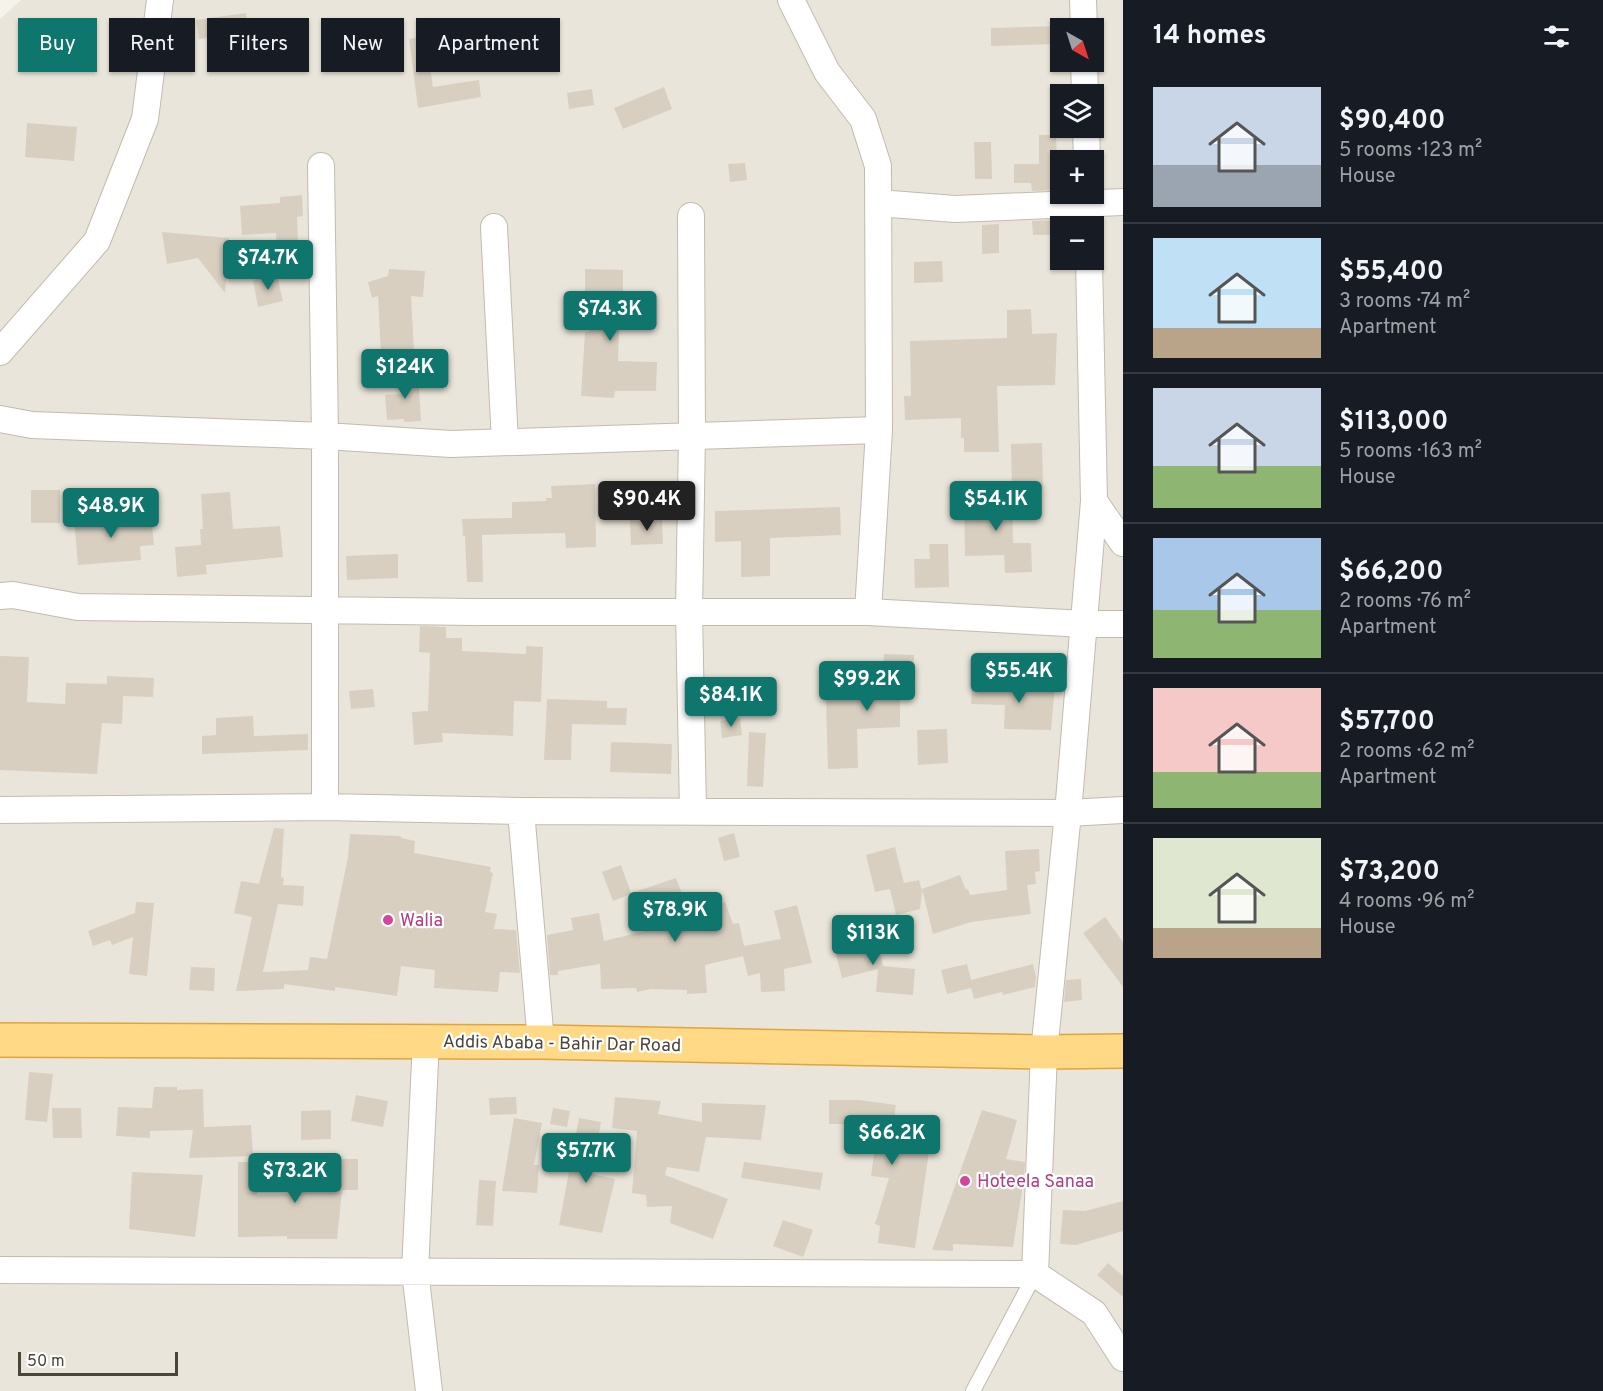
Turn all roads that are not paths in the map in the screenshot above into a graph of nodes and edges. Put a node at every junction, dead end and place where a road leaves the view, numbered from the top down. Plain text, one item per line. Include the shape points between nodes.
1 (160, 0) edge
2 (791, 0) edge
3 (1083, 0) edge
4 (1084, 18) edge
5 (321, 166) dead end
6 (1123, 202) edge
7 (878, 203) junction
8 (1088, 207) edge
9 (691, 216) dead end
10 (494, 226) dead end
11 (1089, 270) edge
12 (0, 352) edge
13 (0, 419) edge
14 (879, 430) junction
15 (692, 435) junction
16 (325, 436) junction
17 (505, 442) junction
18 (1094, 501) junction
19 (1123, 543) edge
20 (0, 596) edge
21 (325, 610) junction
22 (689, 612) junction
23 (868, 612) junction
24 (1085, 624) junction
25 (1123, 624) edge
26 (325, 807) junction
27 (0, 810) edge
28 (693, 810) junction
29 (1123, 810) edge
30 (521, 811) junction
31 (1068, 813) junction
32 (0, 1040) edge
33 (426, 1041) junction
34 (541, 1042) junction
35 (1123, 1051) edge
36 (1044, 1052) junction
37 (0, 1270) edge
38 (415, 1271) junction
39 (1035, 1274) junction
40 (1123, 1358) edge
41 (429, 1391) edge
42 (973, 1391) edge

1 - 12 street via 145,119 97,241
2 - 7 street via 827,72 863,120 878,166
3 - 4 street
5 - 16 street
6 - 8 street
7 - 8 street via 956,209
7 - 14 street
9 - 15 street
10 - 17 street
11 - 18 street
13 - 16 street via 32,425
14 - 15 street
14 - 23 street
15 - 17 street
15 - 22 street
16 - 17 street via 451,444
16 - 21 street
18 - 19 street
18 - 24 street
20 - 21 street via 78,607
21 - 22 street
21 - 26 street
22 - 23 street
22 - 28 street
23 - 24 street
24 - 25 street
24 - 31 street
26 - 27 street
26 - 30 street
28 - 30 street
28 - 31 street
29 - 31 street
30 - 34 street
31 - 36 street
32 - 33 highway, Addis Ababa - Bahir Dar Road
33 - 34 highway, Addis Ababa - Bahir Dar Road
33 - 38 street
34 - 36 highway, Addis Ababa - Bahir Dar Road
35 - 36 highway, Addis Ababa - Bahir Dar Road
36 - 39 street
37 - 38 street
38 - 39 street
38 - 41 street
39 - 40 street via 1094,1313
39 - 42 lane

